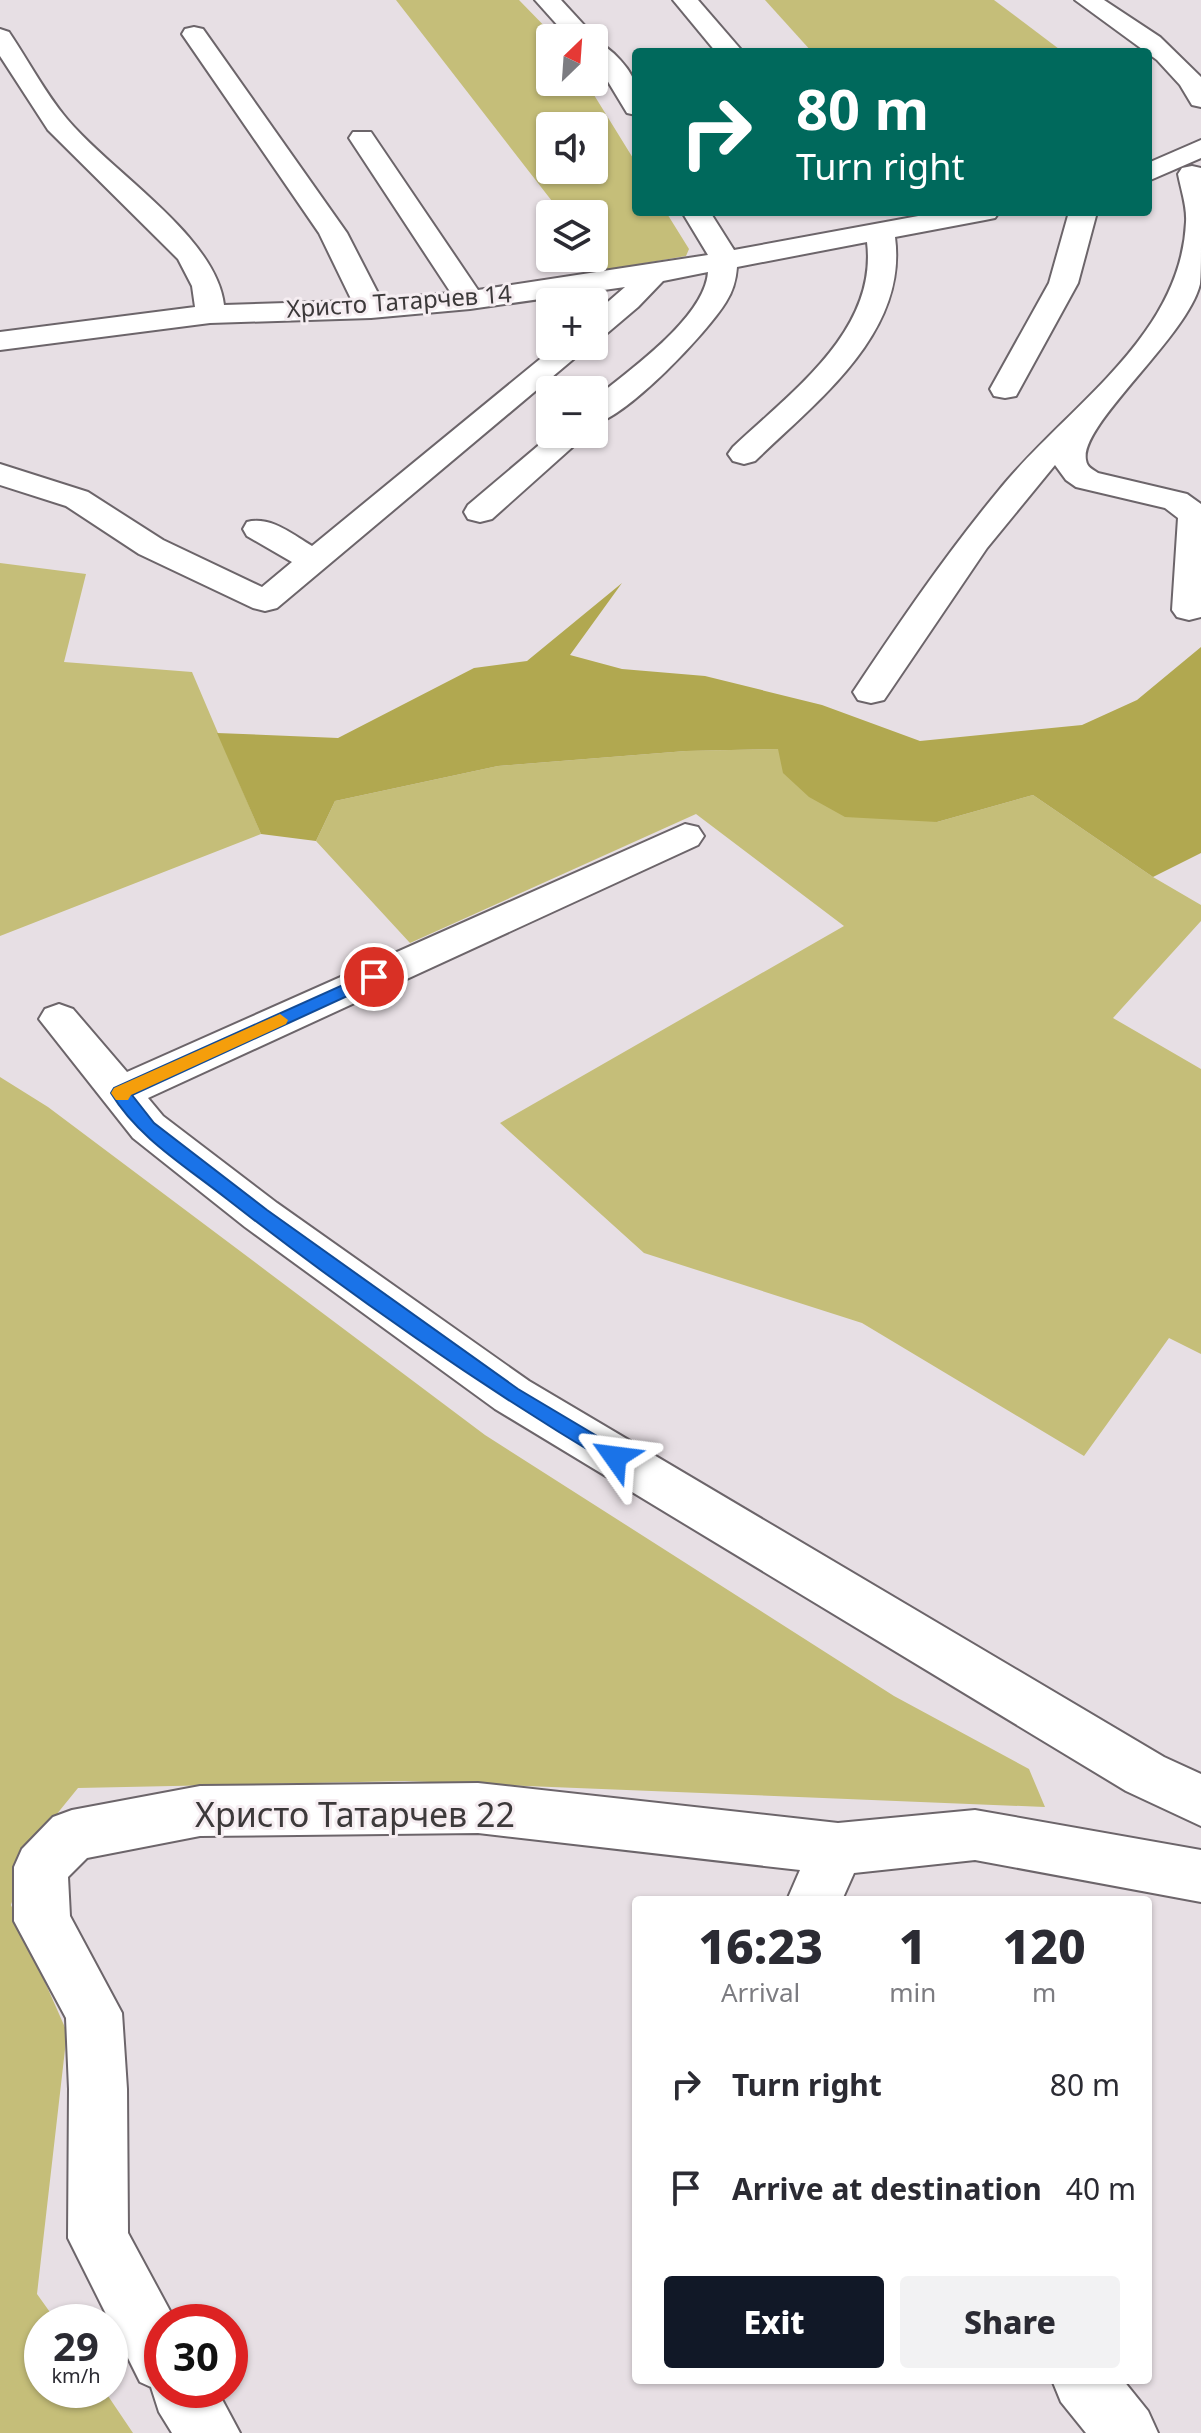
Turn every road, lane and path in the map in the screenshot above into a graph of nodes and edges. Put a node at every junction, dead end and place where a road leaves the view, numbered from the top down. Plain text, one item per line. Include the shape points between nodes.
1 (547, 0) edge
2 (685, 0) edge
3 (1087, 0) edge
4 (570, 24) edge
5 (194, 34) dead end
6 (0, 37) edge
7 (727, 48) edge
8 (608, 64) edge
9 (1201, 99) edge
10 (632, 100) edge
11 (362, 138) dead end
12 (1198, 165) edge
13 (1152, 172) edge
14 (1152, 181) edge
15 (698, 216) edge
16 (812, 216) edge
17 (963, 216) edge
18 (1083, 216) edge
19 (880, 231) junction
20 (823, 242) junction
21 (723, 260) junction
22 (653, 274) junction
23 (470, 300) junction
24 (371, 309) junction
25 (210, 314) junction
26 (608, 317) edge
27 (0, 341) edge
28 (557, 360) edge
29 (1005, 389) dead end
30 (608, 403) edge
31 (1091, 410) junction
32 (555, 448) edge
33 (744, 454) dead end
34 (0, 474) edge
35 (480, 512) dead end
36 (259, 529) dead end
37 (314, 561) junction
38 (1189, 610) dead end
39 (871, 692) dead end
40 (685, 836) dead end
41 (59, 1019) dead end
42 (120, 1093) junction
43 (1201, 1801) edge
44 (838, 1849) junction
45 (1201, 1876) edge
46 (816, 1896) edge
47 (144, 2326) edge
48 (1086, 2384) edge
49 (192, 2408) edge
50 (208, 2433) edge
51 (1126, 2433) edge

1 - 4 street
2 - 7 street
3 - 9 street via 1174,60
5 - 24 street via 333,233
6 - 25 street via 57,124 190,255 207,286
8 - 10 street
11 - 23 street
12 - 13 street
12 - 14 street
12 - 31 street via 1200,221 1181,295 1132,366
15 - 21 street
16 - 20 street
17 - 19 street, Христо Татарчев 14
18 - 29 street via 1065,285
19 - 20 street, Христо Татарчев 14
19 - 33 street via 885,270 872,314 835,363
20 - 21 street, Христо Татарчев 14
21 - 22 street, Христо Татарчев 14
21 - 30 street via 720,294 674,347
22 - 23 street, Христо Татарчев 14
22 - 26 street
23 - 24 street, Христо Татарчев 14
24 - 25 street, Христо Татарчев 14
25 - 27 street, Христо Татарчев 14
28 - 37 street
31 - 38 street via 1069,454 1075,474 1176,501 1195,515
31 - 39 street via 1011,494
32 - 35 street
34 - 37 street via 77,499 151,547 265,601
36 - 37 street
40 - 42 street
41 - 42 street
42 - 43 street via 148,1127 261,1215 512,1395 1145,1774
44 - 45 street, Христо Татарчев 22 via 975,1835
44 - 46 street
44 - 47 street, Христо Татарчев 22 via 478,1808 200,1811 72,1835 41,1867 42,1921 94,2013 98,2238
48 - 51 street
49 - 50 street

